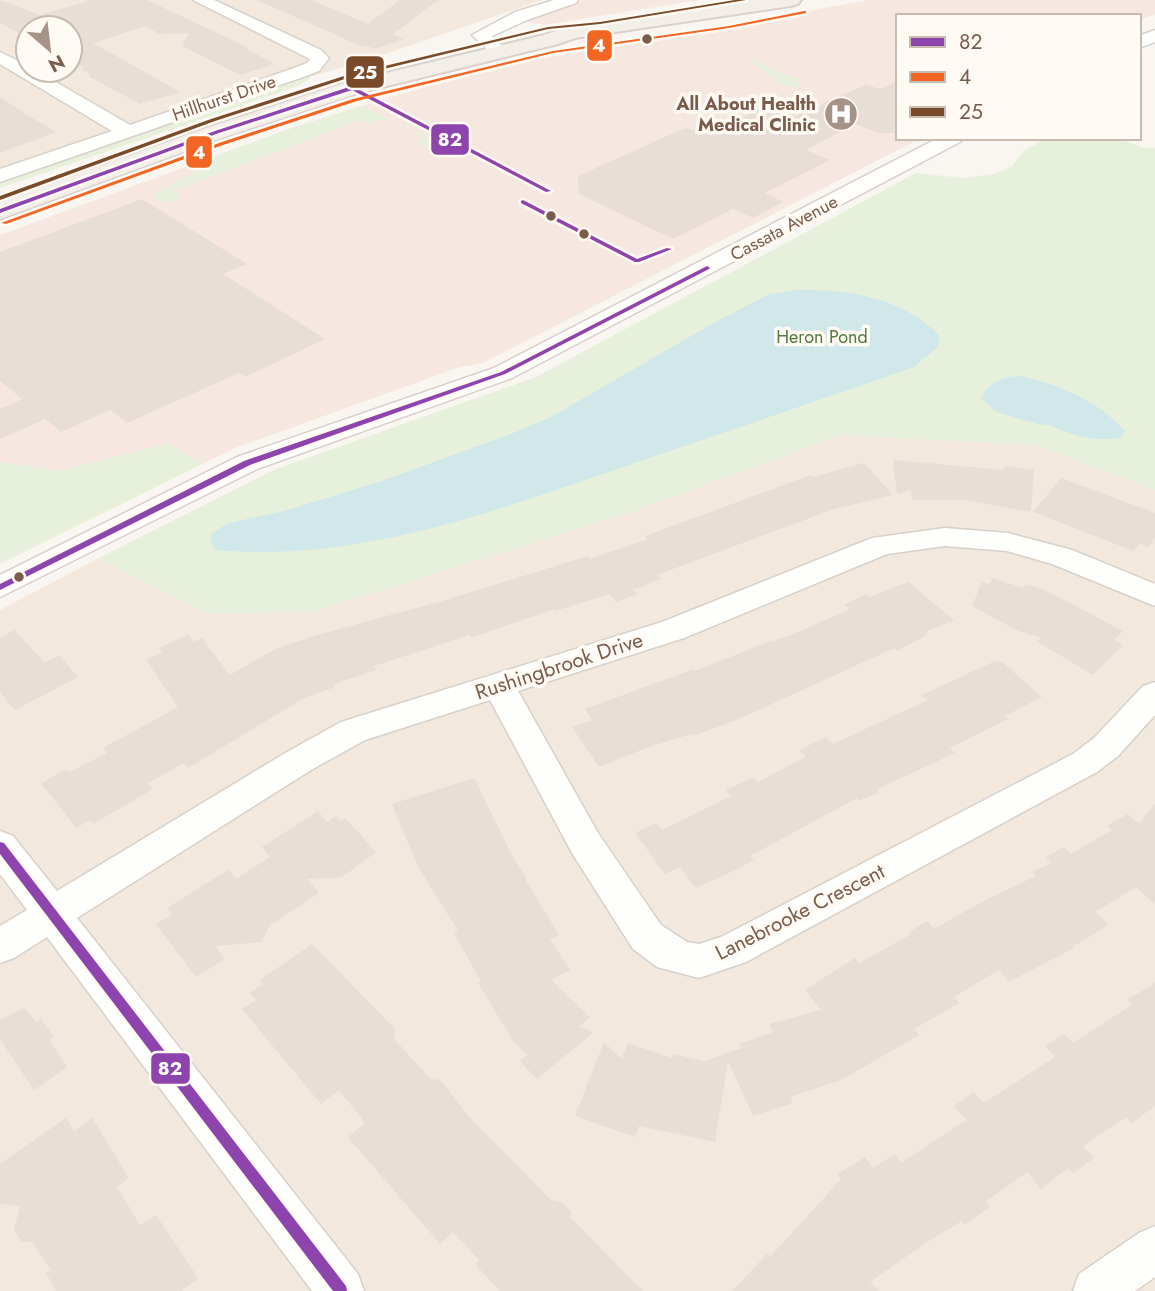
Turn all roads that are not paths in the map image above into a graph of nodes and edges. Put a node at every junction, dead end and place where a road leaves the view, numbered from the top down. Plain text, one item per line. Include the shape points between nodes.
1 (201, 0) edge
2 (570, 0) edge
3 (791, 0) edge
4 (801, 0) edge
5 (519, 17) junction
6 (558, 37) junction
7 (499, 51) junction
8 (0, 57) edge
9 (127, 131) junction
10 (949, 140) edge
11 (0, 176) edge
12 (0, 211) edge
13 (0, 587) edge
14 (1155, 596) edge
15 (499, 686) junction
16 (1155, 694) edge
17 (0, 846) edge
18 (52, 914) junction
19 (0, 946) edge
20 (1155, 1249) edge
21 (341, 1291) edge
22 (1096, 1291) edge

1 - 9 street, Hillhurst Drive via 315,54 320,58 317,64
2 - 5 street
3 - 6 main road
4 - 6 main road via 574,40
5 - 6 street via 519,24
5 - 7 street via 481,35
6 - 7 main road
7 - 12 main road via 285,109
8 - 9 street
9 - 11 street, Hillhurst Drive
10 - 13 street, Cassata Avenue via 503,373 247,463
14 - 15 street, Rushingbrook Drive via 1062,557 1008,542 923,538 861,552 673,630
15 - 16 street, Lanebrooke Crescent via 585,843 642,930 671,955 699,961 732,950 1085,763
15 - 18 street, Rushingbrook Drive via 353,731
17 - 18 street
18 - 19 street, Rushingbrook Drive
18 - 21 street
20 - 22 street

